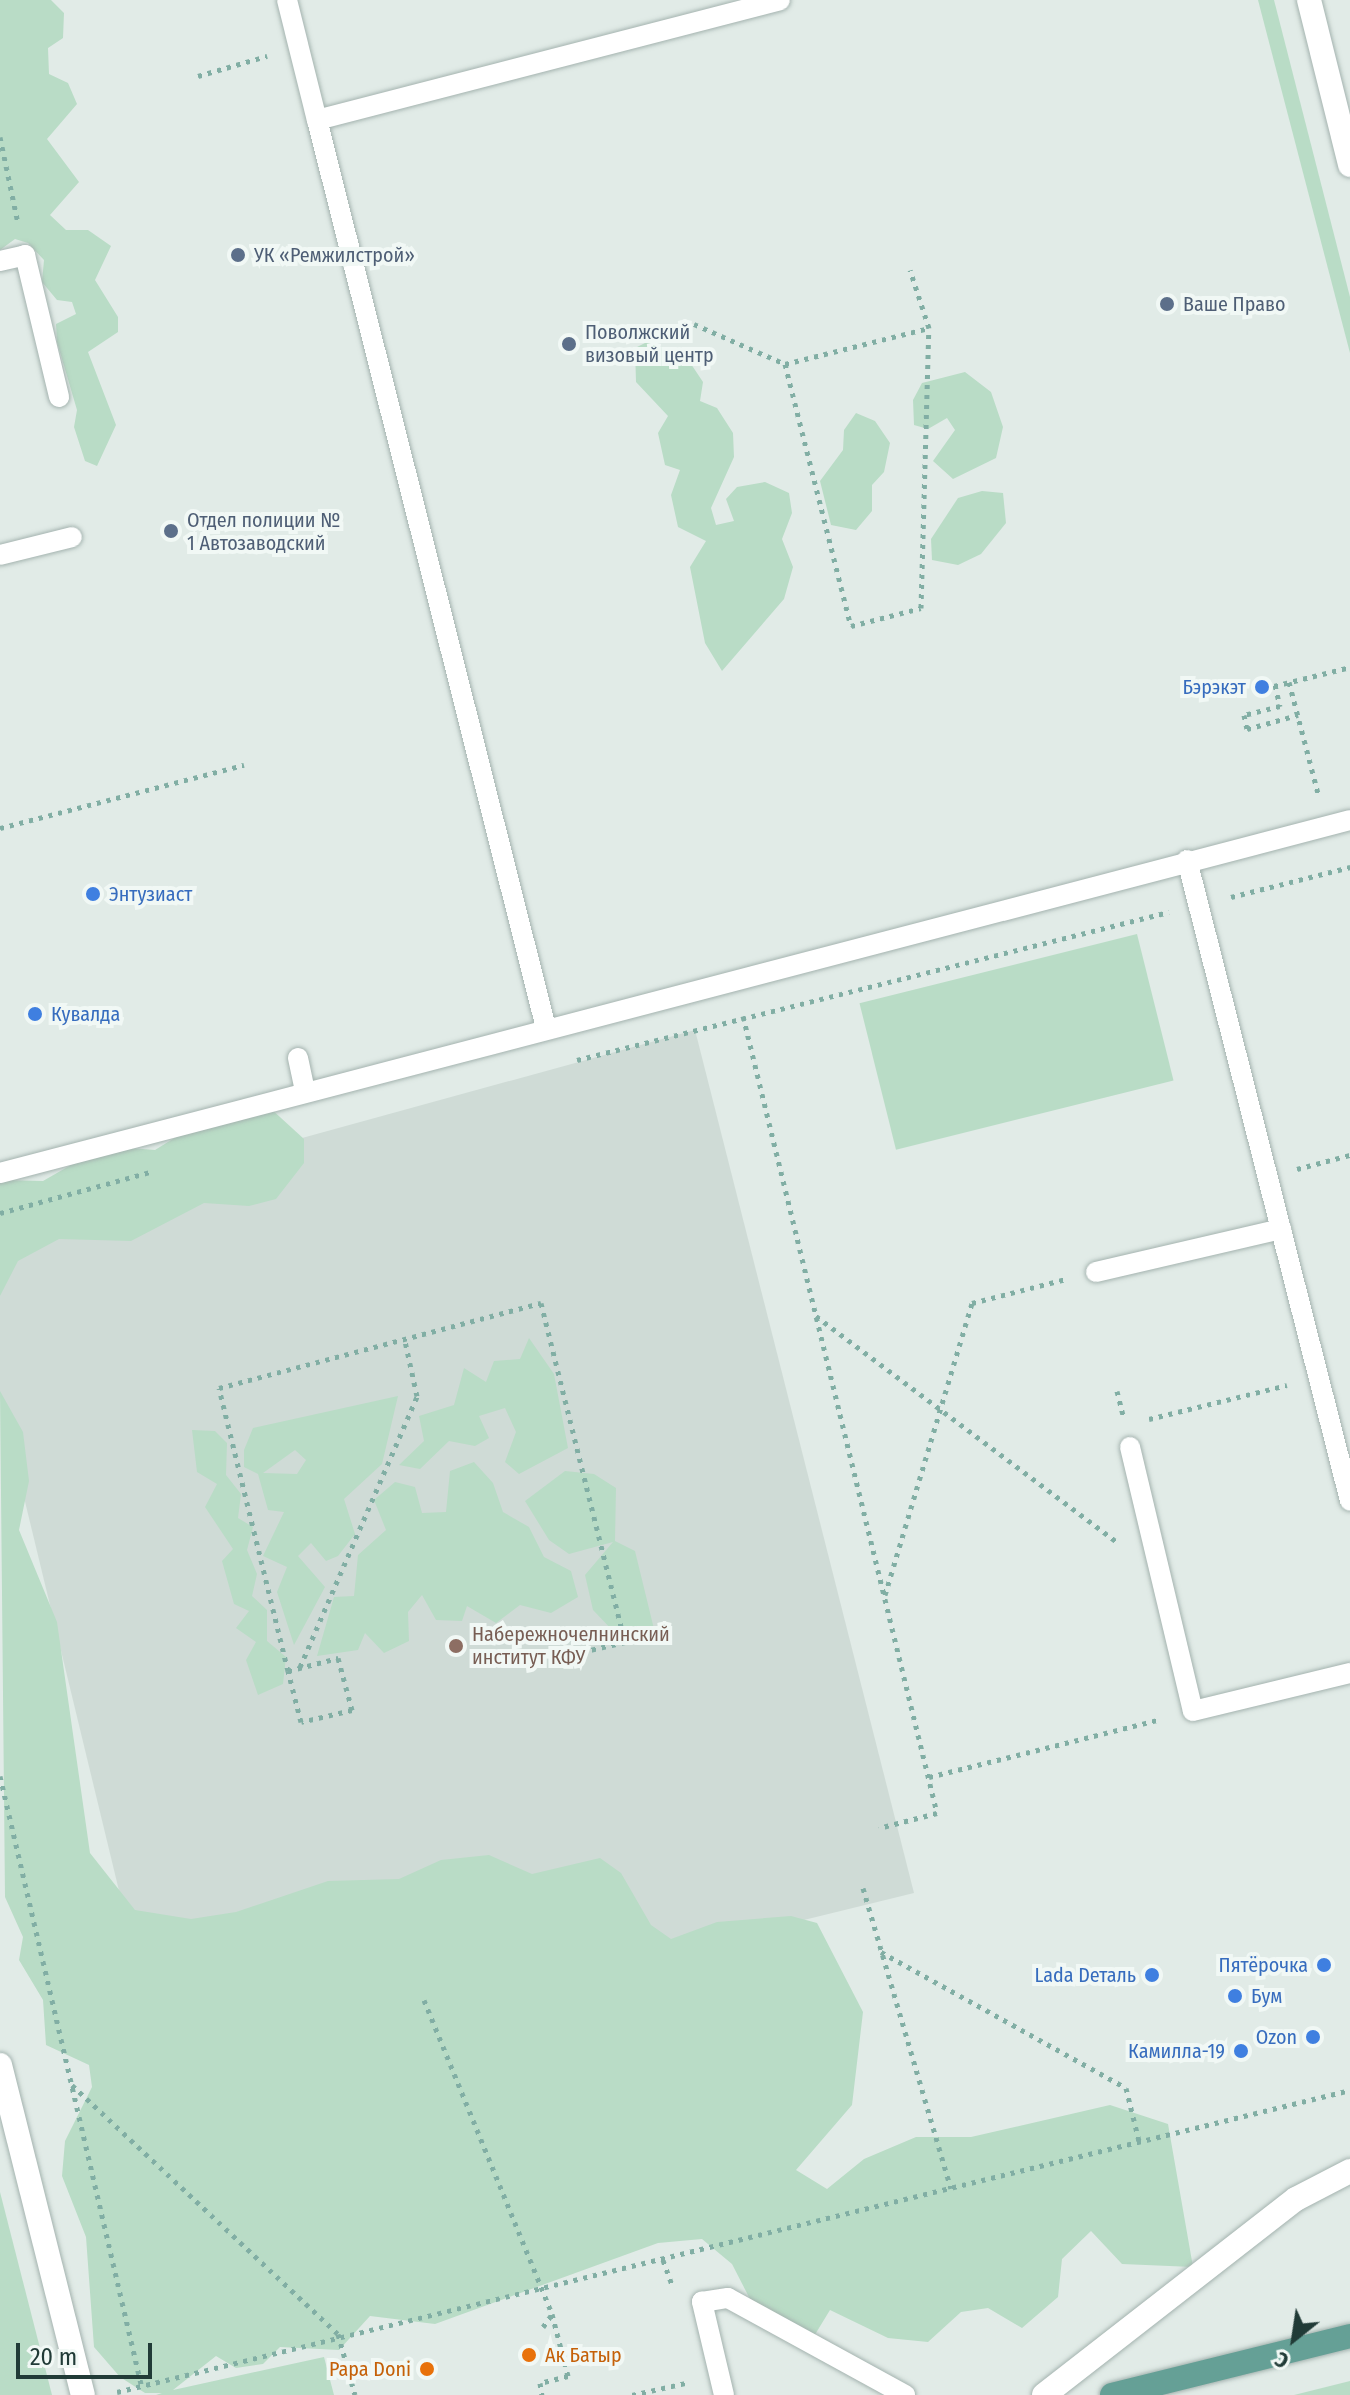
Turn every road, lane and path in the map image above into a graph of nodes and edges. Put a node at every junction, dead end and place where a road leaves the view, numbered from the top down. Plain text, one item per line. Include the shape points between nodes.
1 (287, 0) edge
2 (780, 0) edge
3 (1309, 0) edge
4 (299, 47) junction
5 (198, 76) dead end
6 (317, 120) junction
7 (0, 137) edge
8 (1350, 165) edge
9 (25, 255) junction
10 (0, 261) edge
11 (910, 270) dead end
12 (694, 324) dead end
13 (929, 328) junction
14 (785, 364) junction
15 (59, 397) dead end
16 (72, 537) dead end
17 (0, 555) edge
18 (1350, 667) edge
19 (1289, 682) junction
20 (1298, 715) junction
21 (244, 765) dead end
22 (1350, 820) edge
23 (1326, 826) junction
24 (0, 828) edge
25 (1187, 860) junction
26 (1350, 867) edge
27 (1227, 898) dead end
28 (1173, 911) dead end
29 (734, 980) junction
30 (744, 1019) junction
31 (546, 1028) junction
32 (298, 1058) dead end
33 (561, 1064) dead end
34 (305, 1092) junction
35 (1350, 1155) edge
36 (0, 1173) edge
37 (1268, 1177) junction
38 (1281, 1229) junction
39 (1096, 1272) joint
40 (816, 1316) junction
41 (405, 1341) junction
42 (1319, 1377) junction
43 (941, 1410) junction
44 (1140, 1421) dead end
45 (1130, 1447) dead end
46 (1350, 1501) edge
47 (1161, 1575) junction
48 (884, 1596) junction
49 (564, 1656) dead end
50 (300, 1668) junction
51 (288, 1671) junction
52 (1350, 1673) edge
53 (1193, 1711) junction
54 (0, 1776) edge
55 (929, 1777) junction
56 (879, 1828) dead end
57 (863, 1888) dead end
58 (881, 1952) junction
59 (424, 2000) dead end
60 (0, 2065) edge
61 (72, 2085) junction
62 (1350, 2090) edge
63 (1139, 2142) junction
64 (1350, 2171) edge
65 (951, 2188) junction
66 (542, 2286) junction
67 (552, 2314) junction
68 (543, 2327) dead end
69 (338, 2334) junction
70 (1350, 2336) edge
71 (141, 2384) junction
72 (667, 2387) dead end
73 (117, 2392) dead end
74 (83, 2395) edge
75 (355, 2395) edge
76 (542, 2395) edge
77 (632, 2395) edge
78 (724, 2395) edge
79 (905, 2395) edge
80 (1044, 2395) edge
81 (1112, 2395) edge

1 - 4 lane
2 - 6 lane
3 - 8 street
4 - 5 path
4 - 6 lane
6 - 31 lane
7 - 9 path
9 - 10 lane
9 - 15 lane
11 - 13 path
12 - 14 path
13 - 14 path
13 - 14 path via 921,608 851,626
16 - 17 lane
18 - 19 path
19 - 20 path
19 - 20 path via 1274,686 1280,706 1244,715 1247,729
20 - 23 path
21 - 24 path
22 - 23 lane
23 - 25 lane
25 - 29 lane
25 - 37 lane
26 - 27 path
28 - 30 path
29 - 30 path
29 - 31 lane
30 - 33 path
30 - 40 path
31 - 34 lane
32 - 34 lane
34 - 36 lane
35 - 37 path
37 - 38 lane
38 - 39 lane
38 - 42 lane
39 - 43 path via 972,1303
40 - 43 path
40 - 48 path
41 - 49 path via 541,1303 625,1642
41 - 50 path via 417,1396
41 - 51 path via 219,1388
42 - 44 path
42 - 46 lane
43 - 47 path
43 - 48 path
45 - 47 lane
47 - 53 lane
48 - 55 path
50 - 51 path
50 - 51 path via 338,1658 352,1710 301,1722
52 - 53 lane
53 - 55 path
54 - 61 path
55 - 56 path via 937,1813
57 - 58 path
58 - 63 path via 1126,2088
58 - 65 path
59 - 66 path
60 - 74 street
61 - 69 path
61 - 71 path
62 - 63 path
63 - 65 path
64 - 80 street via 1296,2199
65 - 66 path
66 - 67 path
66 - 69 path
67 - 68 path
67 - 76 path via 568,2376 540,2383
69 - 71 path
69 - 75 path
70 - 81 main road
71 - 73 path
72 - 77 path
78 - 79 lane via 702,2302 728,2298

